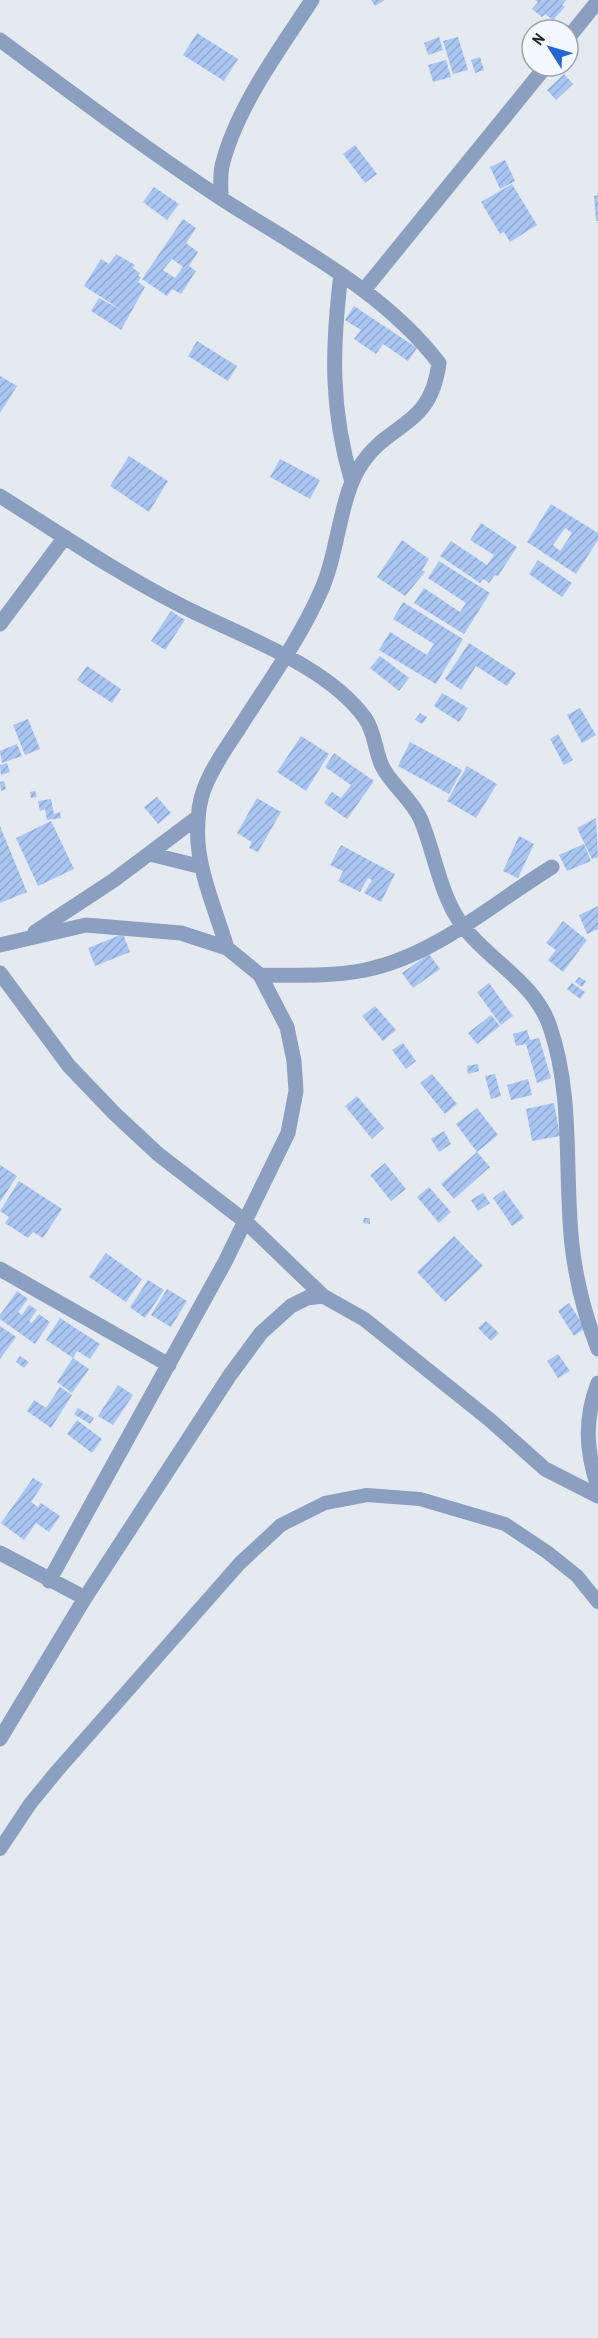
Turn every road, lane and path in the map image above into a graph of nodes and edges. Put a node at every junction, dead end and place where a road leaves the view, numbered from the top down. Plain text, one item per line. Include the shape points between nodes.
1 (312, 0) edge
2 (598, 1) edge
3 (580, 23) edge
4 (0, 40) edge
5 (536, 78) edge
6 (221, 198) junction
7 (341, 274) junction
8 (364, 290) junction
9 (352, 482) junction
10 (0, 496) edge
11 (65, 537) junction
12 (0, 624) edge
13 (287, 656) junction
14 (198, 817) junction
15 (150, 854) junction
16 (202, 867) junction
17 (552, 867) dead end
18 (462, 925) junction
19 (27, 937) junction
20 (0, 945) edge
21 (227, 948) junction
22 (0, 973) edge
23 (260, 975) junction
24 (246, 1222) junction
25 (0, 1269) edge
26 (323, 1296) junction
27 (598, 1349) edge
28 (169, 1365) junction
29 (598, 1383) edge
30 (598, 1487) edge
31 (598, 1496) edge
32 (0, 1553) edge
33 (50, 1581) junction
34 (85, 1598) junction
35 (598, 1602) edge
36 (0, 1739) edge
37 (0, 1849) edge

1 - 6 street via 238,125 222,167
2 - 3 street
4 - 6 street
5 - 8 street
6 - 7 street
7 - 8 street
7 - 9 street via 333,379 341,440
8 - 9 street via 439,363 431,397 410,422 370,452
9 - 13 street via 324,582
10 - 11 street
11 - 12 street
11 - 13 street via 178,604
13 - 14 street via 203,789
13 - 18 street via 344,697 366,719 381,764 420,820
14 - 15 street
14 - 16 street
15 - 16 street
15 - 19 street
16 - 21 street
17 - 18 street
18 - 23 street via 403,959 364,970
18 - 27 street via 531,993 549,1024 566,1106 572,1245 580,1294
19 - 20 street
19 - 21 street via 86,925 180,933
21 - 23 street
22 - 24 street via 69,1066 115,1114 158,1154
23 - 24 street via 287,1027 296,1091 288,1133
24 - 26 street
24 - 28 street
25 - 28 street
26 - 31 street via 364,1318 545,1469
26 - 34 street via 291,1306 261,1333
28 - 33 street
29 - 30 street via 587,1418 587,1440
32 - 33 street
33 - 34 street
34 - 36 street
35 - 37 lane via 562,1564 505,1524 420,1499 367,1495 325,1503 281,1525 240,1563 30,1804

